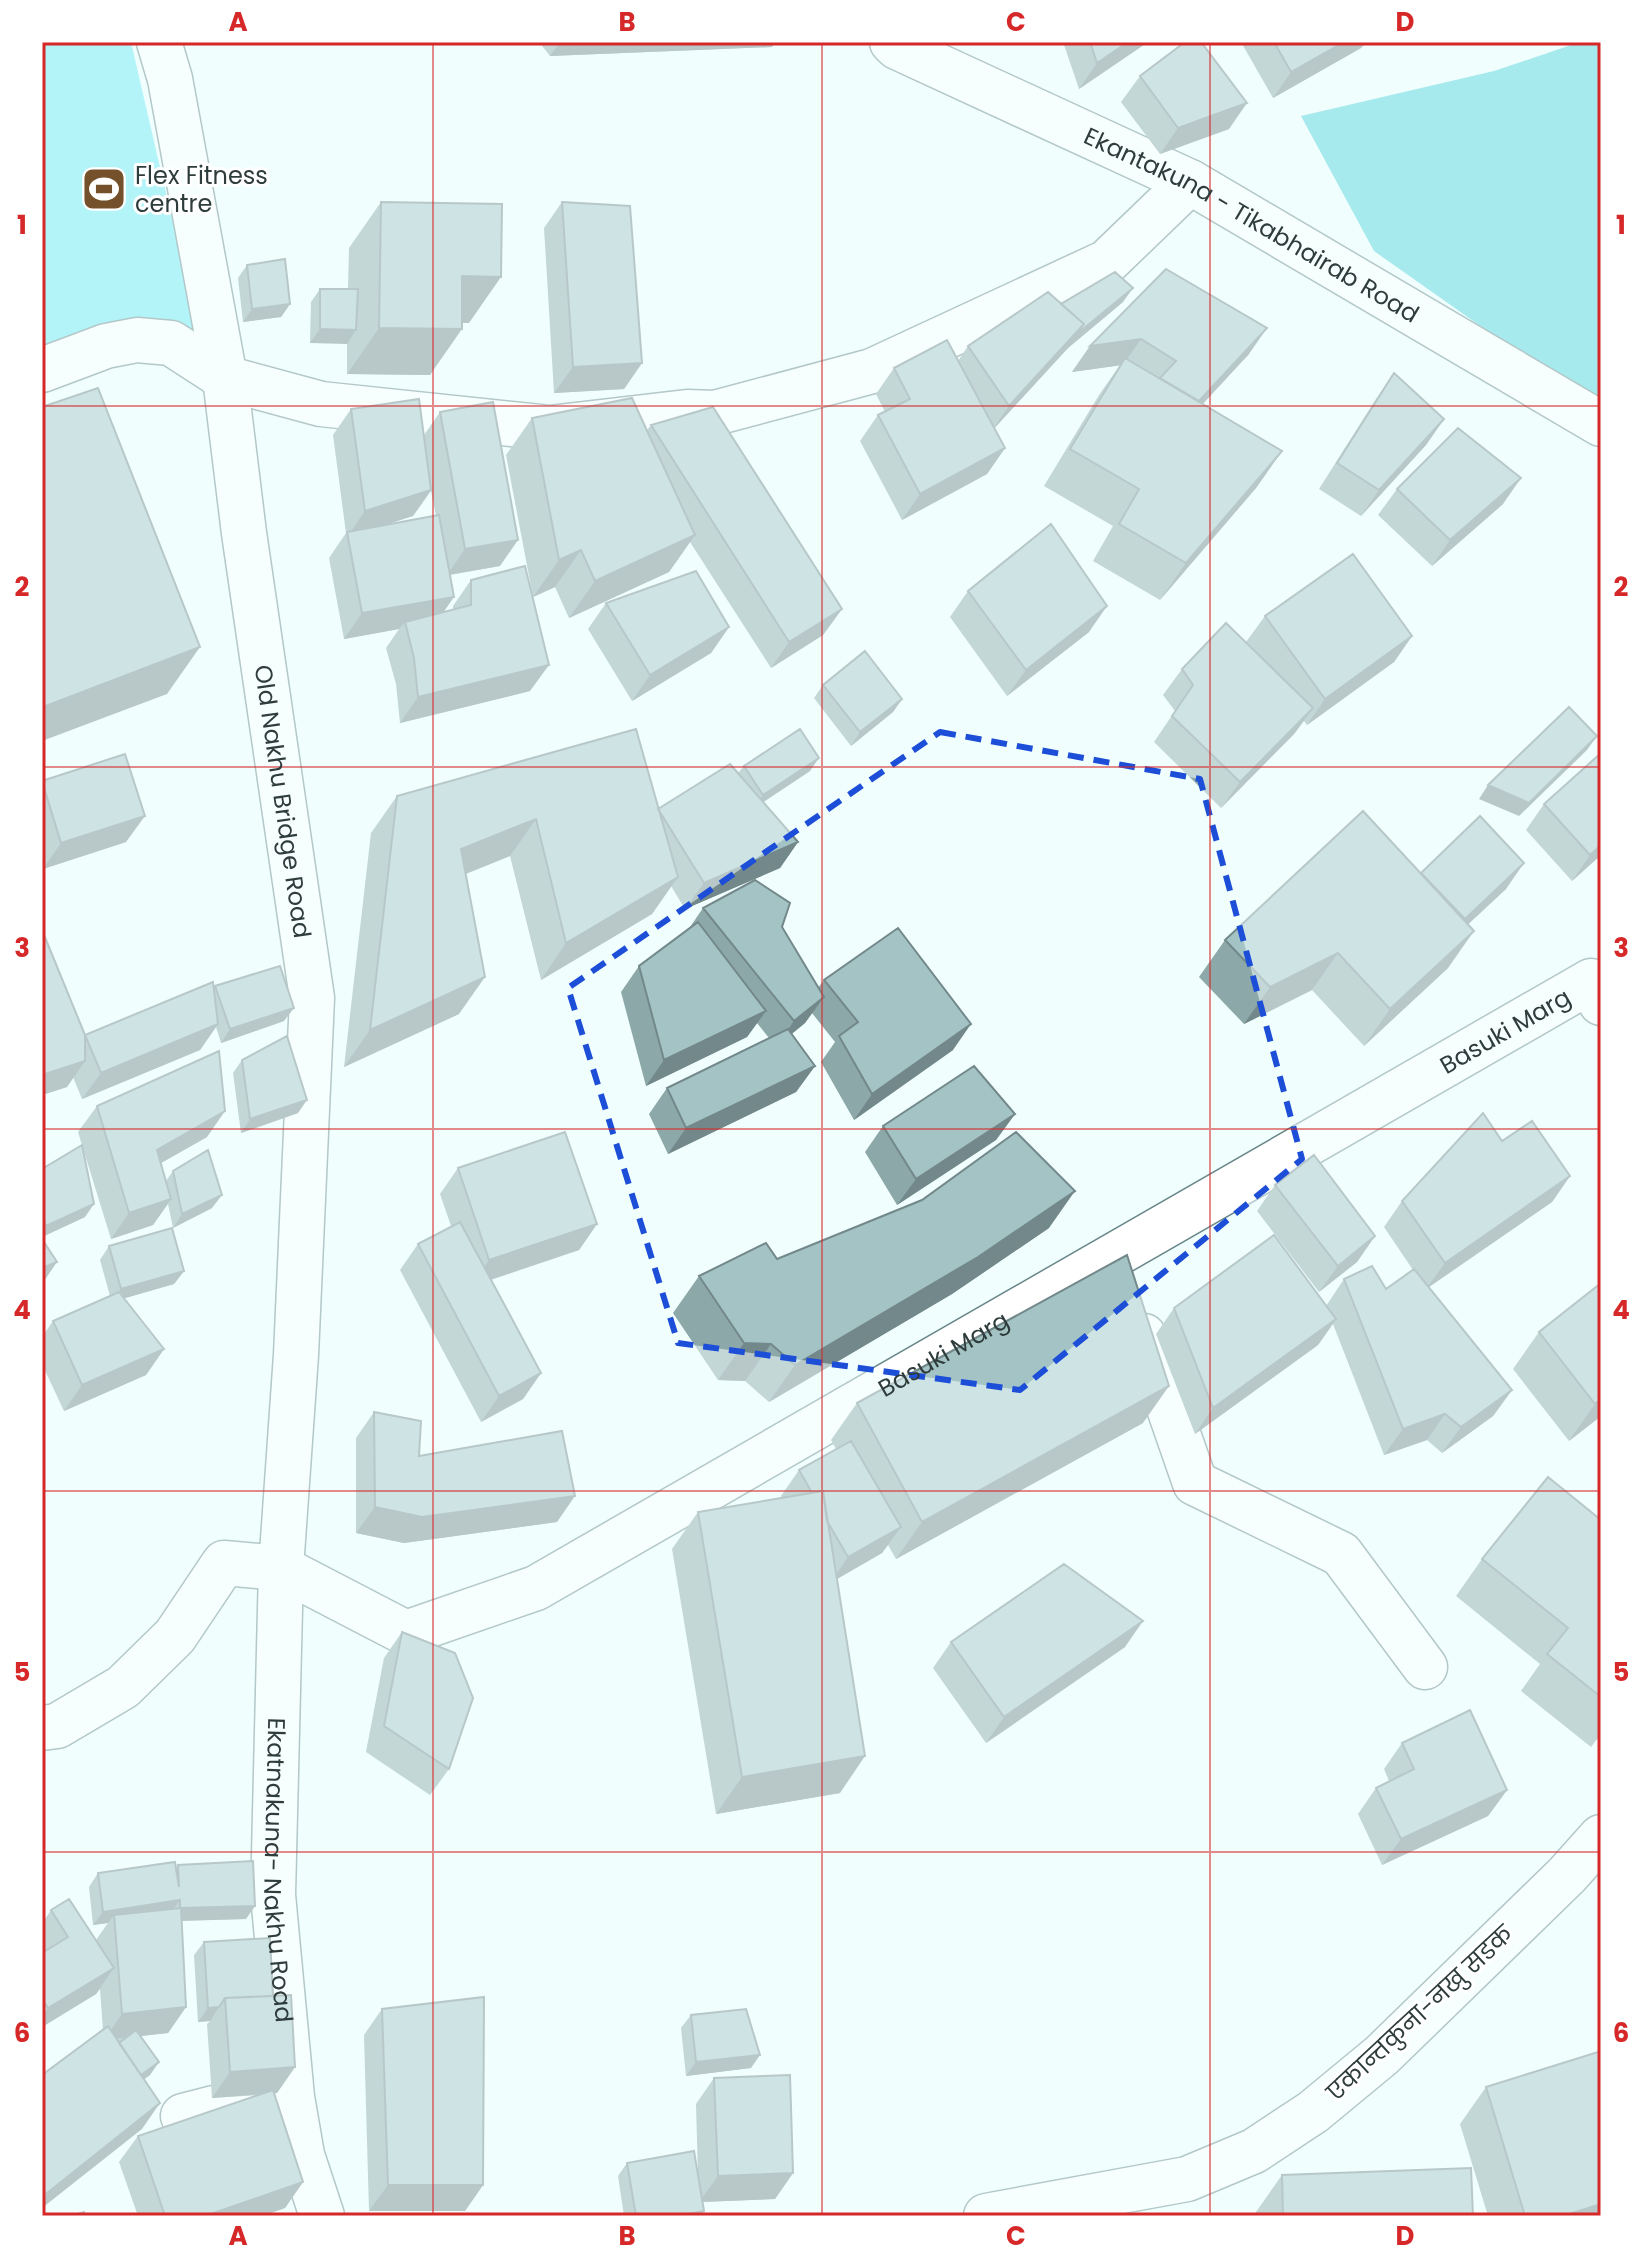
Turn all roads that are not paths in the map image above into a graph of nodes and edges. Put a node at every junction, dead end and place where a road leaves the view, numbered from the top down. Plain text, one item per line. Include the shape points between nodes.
1 (159, 42) edge
2 (892, 42) edge
3 (1190, 182) junction
4 (42, 370) edge
5 (225, 378) junction
6 (1601, 424) edge
7 (1596, 992) edge
8 (1116, 1254) junction
9 (281, 1568) junction
10 (1425, 1667) dead end
11 (42, 1728) edge
12 (1601, 1837) edge
13 (292, 2097) junction
14 (183, 2116) dead end
15 (322, 2216) edge
16 (986, 2216) edge

1 - 5 street, Old Nakhu Bridge Road
2 - 3 street, Ekantakuna - Tikabhairab Road
3 - 5 street via 1107,262 872,371 715,413 550,428 321,404
3 - 6 street, Ekantakuna - Tikabhairab Road
4 - 5 street via 137,340 171,343
5 - 9 street, Old Nakhu Bridge Road via 312,998
7 - 8 street, Basuki Marg
8 - 9 street, Basuki Marg via 536,1588 406,1633
8 - 10 street via 1195,1483 1341,1554
9 - 11 street via 224,1563 175,1636 123,1687 57,1726
9 - 13 street, Ekatnakuna- Nakhu Road via 273,1895
12 - 16 street, एकान्तकुना-नखु सडक via 1382,2055 1313,2112 1254,2151 1187,2179
13 - 14 street
13 - 15 street, Ekatnakuna- Nakhu Road via 302,2155

